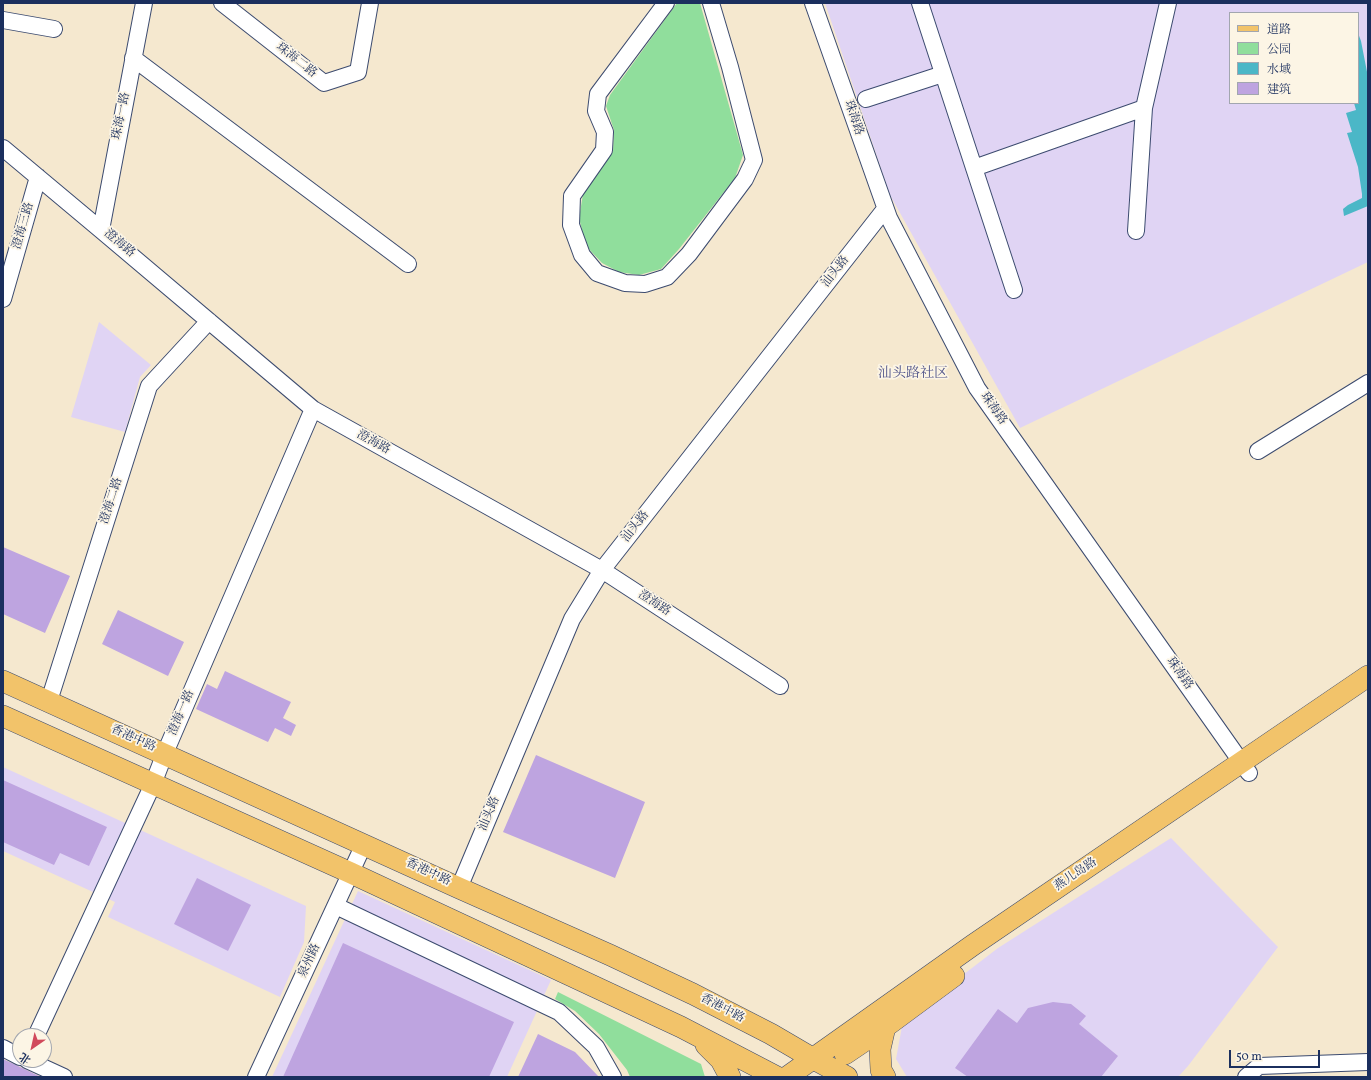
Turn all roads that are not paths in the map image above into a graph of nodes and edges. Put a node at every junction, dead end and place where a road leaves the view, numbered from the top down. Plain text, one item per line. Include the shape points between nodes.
1 (144, 3) edge
2 (222, 3) edge
3 (370, 3) edge
4 (666, 3) edge
5 (711, 3) edge
6 (813, 3) edge
7 (920, 3) edge
8 (1168, 3) edge
9 (3, 20) edge
10 (54, 29) dead end
11 (133, 58) junction
12 (943, 74) junction
13 (866, 99) dead end
14 (1144, 108) junction
15 (3, 148) edge
16 (974, 168) junction
17 (38, 177) junction
18 (886, 209) junction
19 (102, 230) junction
20 (1136, 231) dead end
21 (408, 264) dead end
22 (1014, 290) dead end
23 (3, 299) edge
24 (209, 321) junction
25 (1368, 383) edge
26 (314, 409) junction
27 (1258, 452) dead end
28 (602, 570) junction
29 (1368, 676) edge
30 (3, 681) edge
31 (780, 686) dead end
32 (1368, 692) edge
33 (49, 701) junction
34 (3, 716) edge
35 (165, 753) junction
36 (1245, 768) junction
37 (153, 784) junction
38 (364, 844) junction
39 (351, 873) junction
40 (459, 888) junction
41 (336, 906) junction
42 (885, 1027) junction
43 (40, 1028) edge
44 (697, 1036) junction
45 (3, 1048) edge
46 (12, 1053) edge
47 (1368, 1062) edge
48 (816, 1067) edge
49 (44, 1068) edge
50 (64, 1077) edge
51 (256, 1077) edge
52 (613, 1077) edge
53 (730, 1077) edge
54 (777, 1077) edge
55 (788, 1077) edge
56 (847, 1077) edge
57 (885, 1077) edge
58 (1246, 1077) edge

1 - 11 street, 珠海一路
2 - 3 street, 珠海二路 via 324,83 358,72
4 - 5 street via 598,94 596,111 605,132 604,150 572,196 571,225 582,255 597,273 625,283 645,284 667,277 689,254 746,179 754,160
6 - 18 street, 珠海路
7 - 12 street
8 - 14 street
9 - 10 street
11 - 19 street, 珠海一路
11 - 21 street
12 - 13 street
12 - 16 street
14 - 16 street
14 - 20 street
15 - 17 street, 澄海路
16 - 22 street
17 - 19 street, 澄海路
17 - 23 street, 澄海三路
18 - 28 street, 汕头路
18 - 36 street, 珠海路 via 977,388
19 - 24 street, 澄海路
24 - 26 street, 澄海路
24 - 33 street, 澄海二路 via 150,386
25 - 27 street
26 - 28 street, 澄海路
26 - 35 street, 澄海一路
28 - 31 street, 澄海路
28 - 40 street, 汕头路 via 572,619
29 - 36 main road, 燕儿岛路
30 - 33 main road, 香港中路
32 - 36 main road, 燕儿岛路
33 - 35 main road, 香港中路
34 - 37 main road
35 - 37 street, 澄海一路
35 - 38 main road, 香港中路
36 - 42 main road, 燕儿岛路
36 - 48 main road, 燕儿岛路 via 973,945 854,1030
37 - 39 main road
37 - 43 street, 澄海一路
38 - 39 street, 泉州路
38 - 40 main road, 香港中路
39 - 41 street, 泉州路
39 - 44 main road
40 - 48 main road, 香港中路 via 610,954 693,994 771,1034
41 - 51 street, 泉州路
41 - 52 street via 559,1012 596,1047
42 - 48 main road, 燕儿岛路
42 - 57 main road via 880,1049 881,1070
44 - 53 main road via 720,1060
44 - 54 main road
45 - 46 street
47 - 58 street via 1259,1066
48 - 55 main road, 燕儿岛路
48 - 56 main road, 香港中路
49 - 50 street

